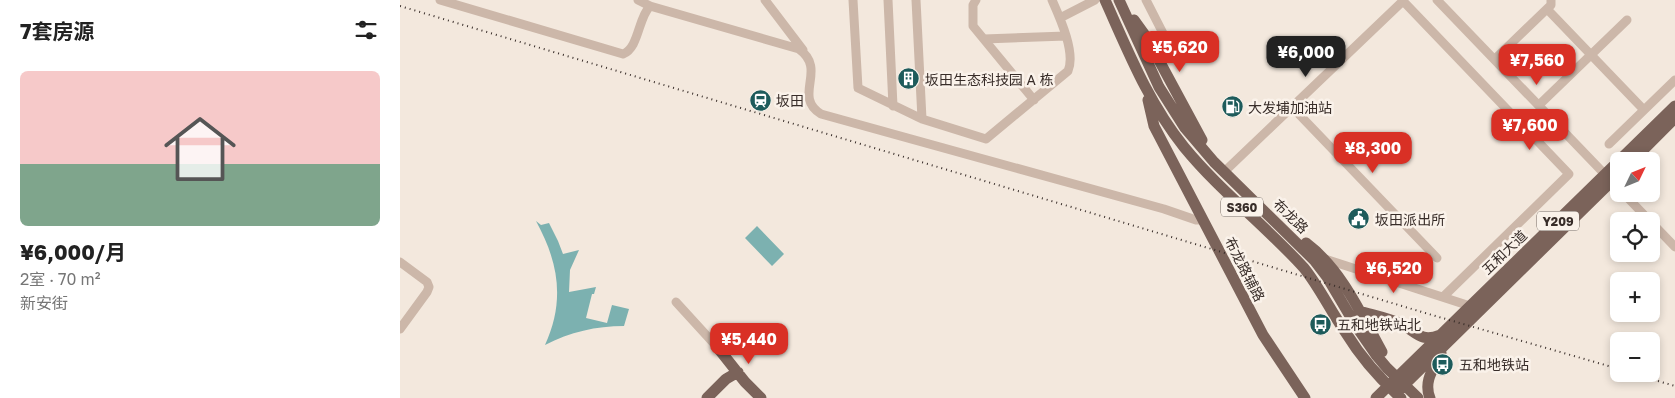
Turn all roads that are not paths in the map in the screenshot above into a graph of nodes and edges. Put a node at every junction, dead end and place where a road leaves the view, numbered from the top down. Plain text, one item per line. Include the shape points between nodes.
1 (440, 0) edge
2 (638, 0) edge
3 (765, 0) edge
4 (853, 0) edge
5 (888, 0) edge
6 (916, 0) edge
7 (976, 0) edge
8 (1052, 0) edge
9 (1095, 0) edge
10 (1105, 0) edge
11 (1120, 0) edge
12 (1146, 0) edge
13 (1403, 0) edge
14 (1437, 0) edge
15 (1549, 4) edge
16 (650, 6) junction
17 (1060, 18) junction
18 (1627, 20) dead end
19 (1066, 36) junction
20 (984, 39) junction
21 (806, 54) junction
22 (1591, 55) junction
23 (1156, 56) junction
24 (1494, 60) junction
25 (1675, 80) edge
26 (1147, 93) junction
27 (1034, 100) junction
28 (1538, 105) junction
29 (893, 106) junction
30 (1675, 106) edge
31 (1292, 107) junction
32 (1644, 110) junction
33 (1675, 118) edge
34 (922, 119) junction
35 (1609, 144) dead end
36 (1637, 152) edge
37 (1641, 152) edge
38 (1214, 162) junction
39 (1224, 172) junction
40 (1610, 176) edge
41 (1610, 184) edge
42 (1610, 184) edge
43 (1632, 202) edge
44 (1641, 212) edge
45 (1203, 220) junction
46 (1275, 221) junction
47 (1660, 231) edge
48 (1675, 247) edge
49 (1437, 258) dead end
50 (1325, 259) junction
51 (400, 262) edge
52 (1443, 297) junction
53 (676, 302) dead end
54 (1470, 306) junction
55 (1358, 311) junction
56 (400, 329) edge
57 (1443, 339) junction
58 (718, 348) joint
59 (738, 372) junction
60 (1401, 381) junction
61 (1394, 394) edge
62 (707, 398) edge
63 (716, 398) edge
64 (761, 398) edge
65 (1305, 398) edge
66 (1376, 398) edge
67 (1418, 398) edge
68 (1430, 398) edge

1 - 16 street via 623,54 632,48
2 - 16 street
3 - 21 street
4 - 29 street via 858,88
5 - 29 street
6 - 34 street
7 - 20 street via 973,26
8 - 17 street
9 - 17 street
10 - 26 main road, 布龙路 / S360
11 - 23 main road
11 - 38 main road, 布龙路 / S360 via 1158,87 1185,128
12 - 23 street via 1168,44
13 - 31 street
13 - 52 street via 1569,174
14 - 24 street
15 - 22 street
15 - 24 street
16 - 21 street via 792,46
17 - 19 street
18 - 22 street
19 - 20 street
19 - 27 street via 1070,58 1068,71
20 - 27 street
21 - 45 street via 812,71 809,100 820,114
22 - 28 street
22 - 32 street
23 - 38 main road
24 - 28 street
25 - 32 street
26 - 45 main road, 布龙路辅路 via 1154,126
26 - 61 main road, 布龙路 / S360 via 1204,171 1304,268 1355,348
27 - 34 street via 986,139
28 - 40 street
29 - 34 street
30 - 36 main road, 五和大道 / Y209
31 - 39 street
31 - 49 street
32 - 35 street
33 - 37 main road
38 - 39 main road, 布龙路 / S360
39 - 46 main road, 布龙路 / S360
41 - 54 main road, 五和大道 / Y209
42 - 57 main road, 五和大道 / Y209
43 - 44 street
45 - 65 main road, 布龙路辅路 via 1263,335
46 - 50 main road
46 - 60 main road, 布龙路 / S360 via 1321,268 1366,340
47 - 48 street
50 - 52 street
50 - 55 main road
51 - 56 street via 429,287
52 - 54 street
53 - 58 street
54 - 57 main road, 五和大道 / Y209
55 - 57 main road via 1401,324 1420,336
55 - 60 main road
57 - 60 main road, 五和大道 / Y209
57 - 68 main road via 1428,380
58 - 59 main road
59 - 62 main road
59 - 63 main road
59 - 64 main road
60 - 61 main road, 五和大道 / Y209
60 - 67 main road, 布龙路 / S360
61 - 66 main road, 五和大道 / Y209

